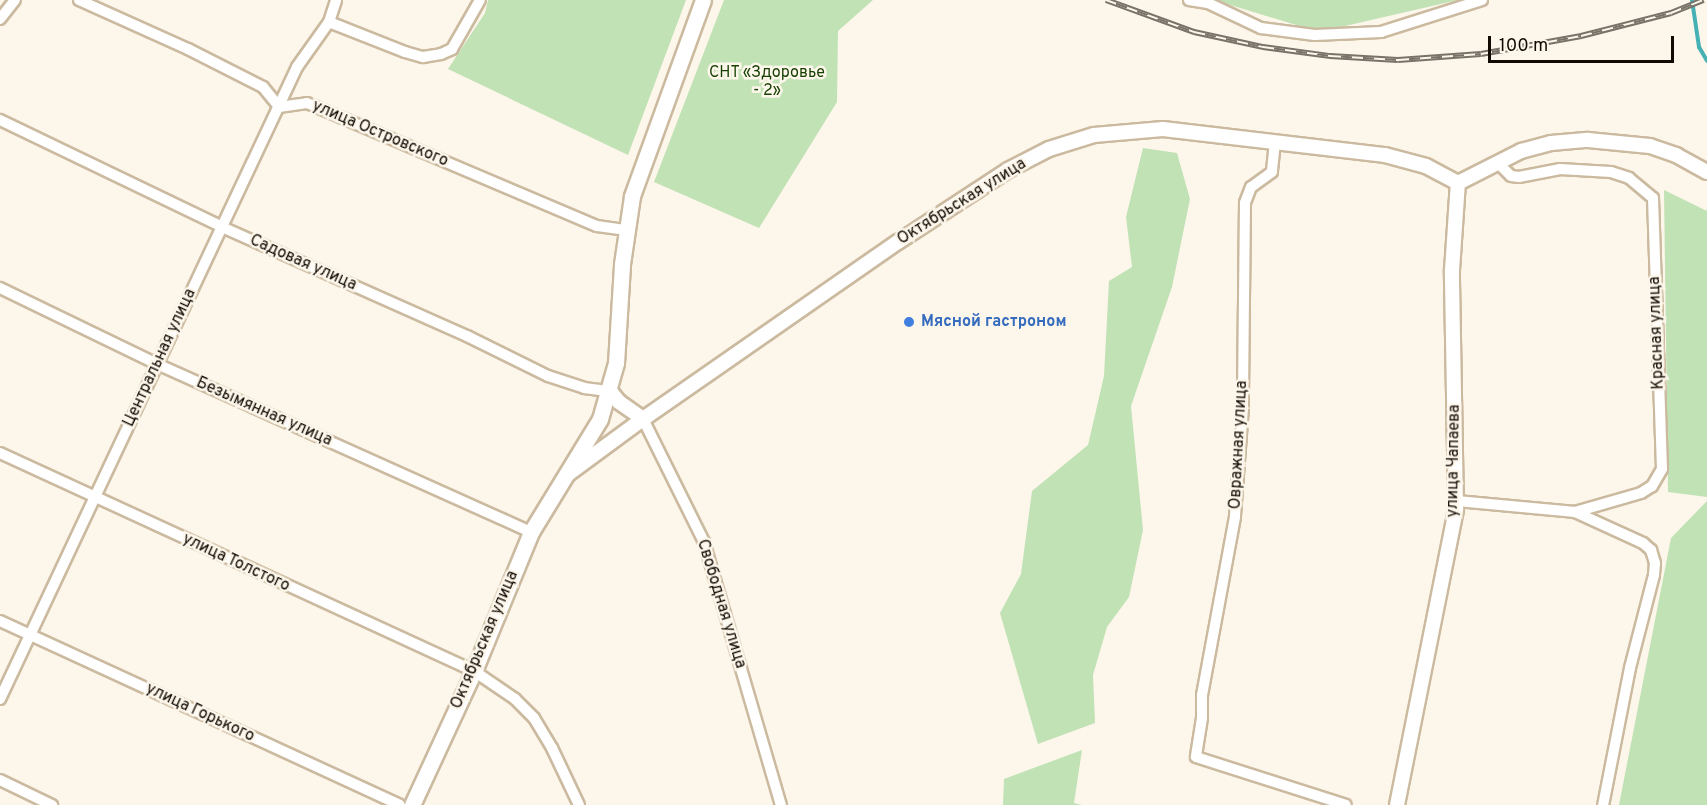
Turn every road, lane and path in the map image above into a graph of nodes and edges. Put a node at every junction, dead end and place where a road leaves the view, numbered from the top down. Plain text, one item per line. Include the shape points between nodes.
1 (15, 0) edge
2 (79, 0) edge
3 (336, 0) edge
4 (480, 0) edge
5 (703, 0) edge
6 (1189, 0) edge
7 (1482, 0) edge
8 (0, 19) edge
9 (328, 22) junction
10 (279, 106) junction
11 (0, 120) edge
12 (1275, 142) junction
13 (1498, 163) junction
14 (1707, 172) edge
15 (1458, 183) junction
16 (222, 227) junction
17 (625, 230) junction
18 (0, 288) edge
19 (157, 364) junction
20 (610, 391) junction
21 (643, 419) junction
22 (0, 453) edge
23 (564, 478) junction
24 (94, 498) junction
25 (1457, 501) junction
26 (1575, 512) junction
27 (531, 532) junction
28 (0, 621) edge
29 (30, 635) junction
30 (474, 671) junction
31 (0, 699) edge
32 (0, 780) edge
33 (52, 805) edge
34 (400, 805) edge
35 (412, 805) edge
36 (579, 805) edge
37 (781, 805) edge
38 (1346, 805) edge
39 (1397, 805) edge
40 (1604, 805) edge

1 - 8 street
2 - 10 street via 263,87
3 - 9 street, Центральная улица
4 - 9 street via 452,48 423,57
5 - 17 main road, Октябрьская улица via 642,160
6 - 7 street via 1208,3 1261,28 1315,35 1381,32
9 - 10 street, Центральная улица via 297,67
10 - 16 street, Центральная улица
10 - 17 street, улица Островского via 307,103 597,226
11 - 16 street, Садовая улица
12 - 15 street, Октябрьская улица via 1385,155 1426,166
12 - 21 street, Октябрьская улица via 1163,129 1128,130 1094,135 1049,149 1008,170 898,242
12 - 38 street, Овражная улица via 1272,172 1251,187 1245,203 1243,407 1235,517 1202,695 1196,757
13 - 14 street via 1521,151 1551,143 1599,141 1650,146 1676,154
13 - 15 street
13 - 26 street, Красная улица via 1511,176 1519,177 1560,169 1611,172 1629,178 1653,198 1662,469 1652,486 1641,493
15 - 25 street, улица Чапаева via 1452,270
16 - 19 street, Центральная улица
16 - 20 street, Садовая улица via 548,376 584,388
17 - 20 main road, Октябрьская улица via 620,332
18 - 19 street, Безымянная улица
19 - 24 street, Центральная улица
19 - 27 street, Безымянная улица
20 - 21 street, Свободная улица
20 - 23 main road, Октябрьская улица via 600,419
21 - 23 street, Октябрьская улица
21 - 37 street, Свободная улица via 704,542
22 - 24 street, улица Толстого
23 - 27 main road, Октябрьская улица
24 - 29 street, Центральная улица
24 - 30 street, улица Толстого
25 - 26 street
25 - 39 street, улица Чапаева
26 - 40 street via 1643,543 1651,550 1655,563
27 - 30 main road, Октябрьская улица
28 - 29 street, улица Горького
29 - 31 street, Центральная улица
29 - 34 street, улица Горького
30 - 35 main road, Октябрьская улица
30 - 36 street, улица Толстого via 515,699 534,718
32 - 33 street

